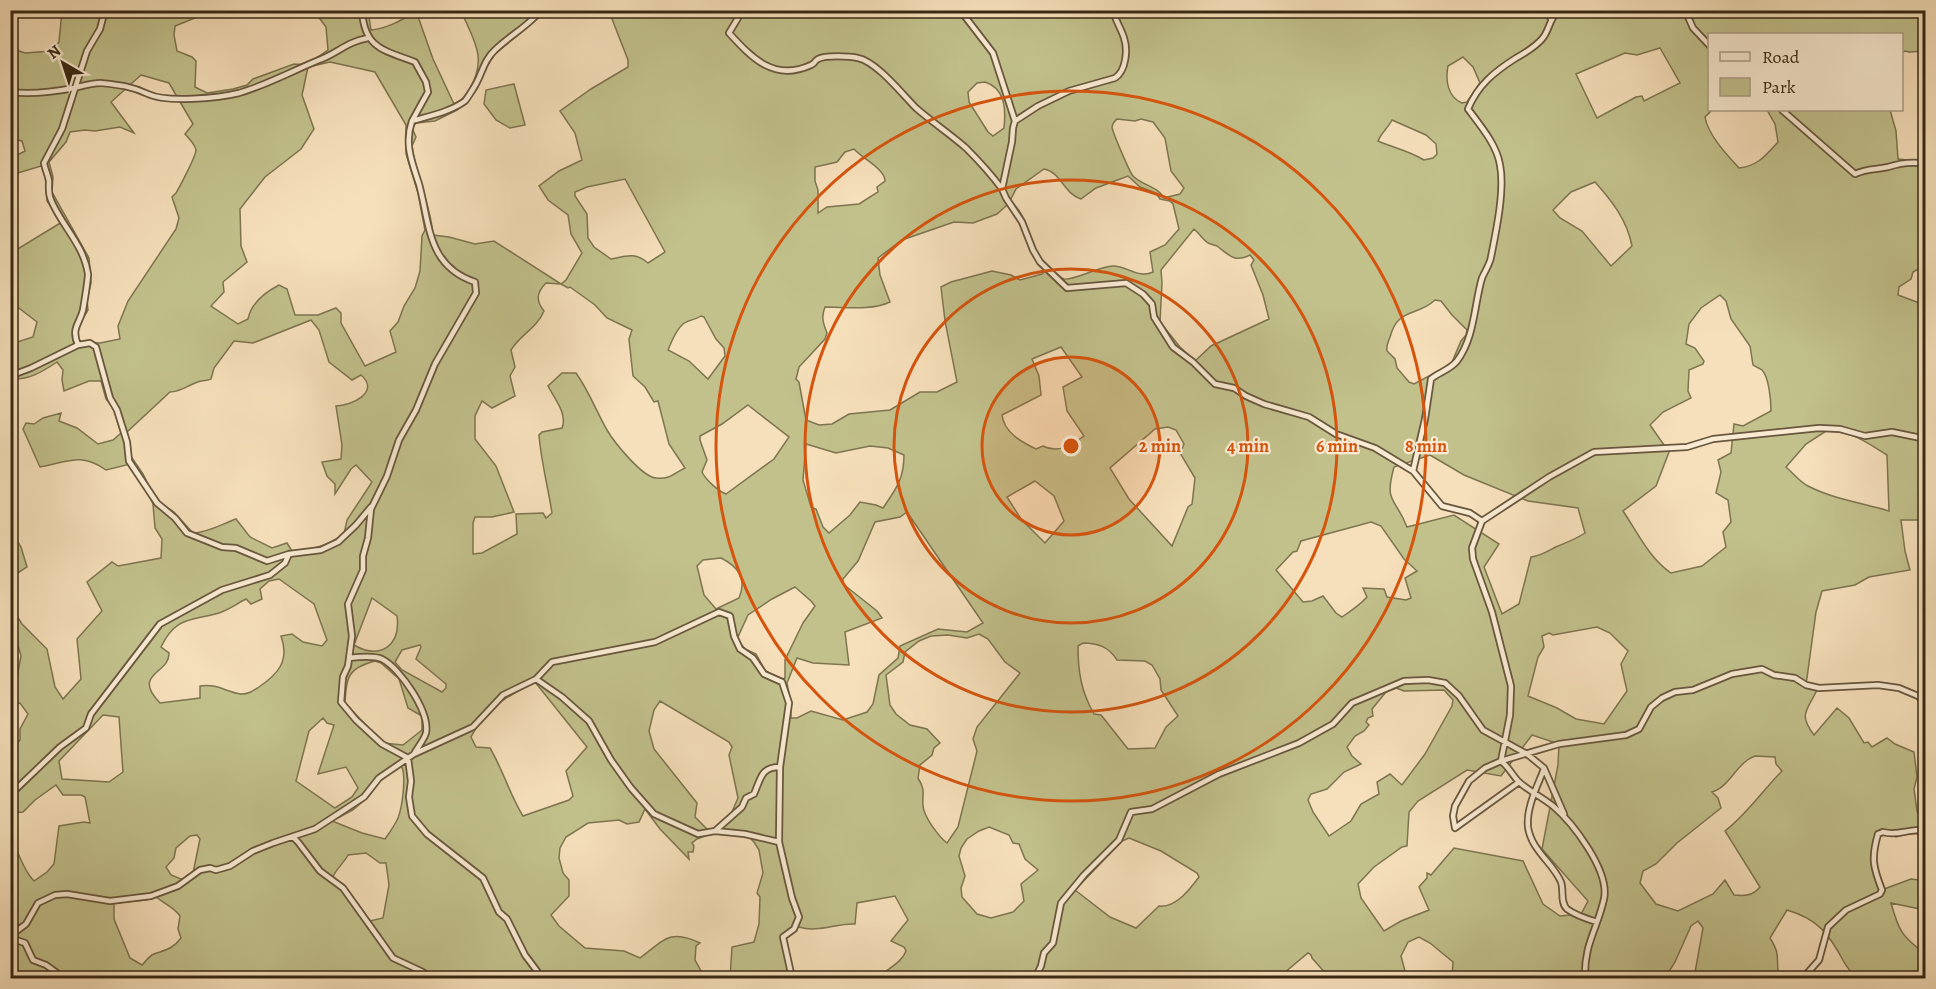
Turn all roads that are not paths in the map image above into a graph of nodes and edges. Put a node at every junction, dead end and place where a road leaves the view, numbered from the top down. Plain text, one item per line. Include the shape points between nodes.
1 (105, 10) edge
2 (362, 10) edge
3 (541, 10) edge
4 (736, 10) edge
5 (960, 10) edge
6 (1113, 10) edge
7 (1545, 10) edge
8 (1559, 10) edge
9 (1647, 10) edge
10 (1669, 10) edge
11 (1685, 10) edge
12 (1551, 19) junction
13 (368, 38) junction
14 (1708, 44) edge
15 (76, 87) junction
16 (10, 92) edge
17 (1783, 111) edge
18 (412, 121) junction
19 (1015, 121) junction
20 (1926, 164) edge
21 (1002, 189) junction
22 (78, 345) junction
23 (10, 376) edge
24 (1926, 440) edge
25 (1413, 471) junction
26 (375, 501) junction
27 (1482, 521) junction
28 (288, 554) junction
29 (349, 658) junction
30 (536, 679) junction
31 (1926, 704) edge
32 (1504, 743) junction
33 (414, 754) junction
34 (1527, 754) junction
35 (408, 758) junction
36 (1501, 761) junction
37 (780, 767) junction
38 (1544, 768) junction
39 (1520, 782) junction
40 (1535, 792) junction
41 (10, 795) edge
42 (1565, 817) junction
43 (715, 831) junction
44 (1926, 832) edge
45 (293, 837) junction
46 (779, 842) junction
47 (1596, 922) junction
48 (10, 937) edge
49 (64, 978) edge
50 (428, 978) edge
51 (539, 978) edge
52 (792, 978) edge
53 (1035, 978) edge
54 (1585, 978) edge
55 (1803, 978) edge

1 - 15 street
2 - 13 street via 362,25
3 - 18 street via 494,50 464,102
4 - 21 street via 738,18 729,33 764,66 795,70 821,58 858,57 874,66 938,128 963,146
5 - 19 street via 993,53
6 - 19 street via 1125,40 1121,74 1069,91
7 - 12 street
8 - 12 street
9 - 10 street via 1654,14
11 - 14 street via 1693,28
12 - 25 street via 1543,38 1485,81 1468,109 1500,161 1497,222 1472,330 1457,360 1431,380
13 - 15 street via 352,41 282,78 211,98 163,97 122,84
13 - 18 street via 383,50 418,65 428,92
15 - 16 street via 47,93
15 - 22 street via 62,129 44,163 50,198 78,244 87,271 82,313 75,327
17 - 20 street via 1855,174 1898,162
18 - 26 street via 409,153 429,235 451,269 475,282 476,293 435,364
19 - 21 street
21 - 25 street via 1040,262 1067,288 1126,283 1152,304 1154,317 1173,346 1215,384 1309,417
22 - 23 street
22 - 28 street via 96,347 127,442 129,461 157,503 187,533 267,561
24 - 27 street via 1892,432 1866,436 1819,428 1713,439 1687,447 1594,452
25 - 27 street via 1442,506 1470,513
26 - 28 street via 338,542 321,550
26 - 29 street via 363,570 348,604 352,636
27 - 32 street via 1472,548 1473,559 1492,612 1511,686
28 - 41 street via 288,560 270,575 222,590 160,624 92,714 86,728
29 - 33 street via 381,659 412,692 423,714 426,733
29 - 35 street via 341,702 382,744
30 - 33 street via 503,695 473,727
30 - 37 street via 558,659 655,642 719,612 730,616 740,649 753,658 764,674 782,682 789,703
30 - 43 street via 589,721 611,760 654,814 698,834
31 - 34 street via 1899,688 1819,688 1762,669 1675,692 1651,707 1639,729 1626,735 1559,744
32 - 34 street
32 - 36 street
32 - 53 street via 1483,730 1445,683 1404,681 1352,703 1334,724 1299,743 1220,774 1152,809 1131,812 1119,840 1061,903 1053,943 1044,953
33 - 35 street
34 - 36 street
34 - 38 street
35 - 45 street via 379,778 364,797 345,811
35 - 51 street via 412,816 427,834 483,878
36 - 39 street
36 - 39 street via 1469,781 1455,806 1455,828
37 - 43 street via 763,772 754,794
37 - 46 street
38 - 40 street
38 - 42 street
39 - 40 street
40 - 42 street
40 - 47 street via 1528,827 1535,847 1561,881 1566,908
42 - 47 street via 1597,863 1604,881 1605,897
43 - 46 street
44 - 55 street via 1918,829 1878,834 1873,869 1882,890 1880,894 1846,910 1828,927 1819,960
45 - 48 street via 253,851 230,866 200,870 178,886 151,896 110,902 55,895 38,903 26,924
45 - 50 street via 320,871 343,888 393,958
46 - 52 street via 799,917 794,929 783,937
47 - 54 street via 1585,954
48 - 49 street via 25,943 33,960

